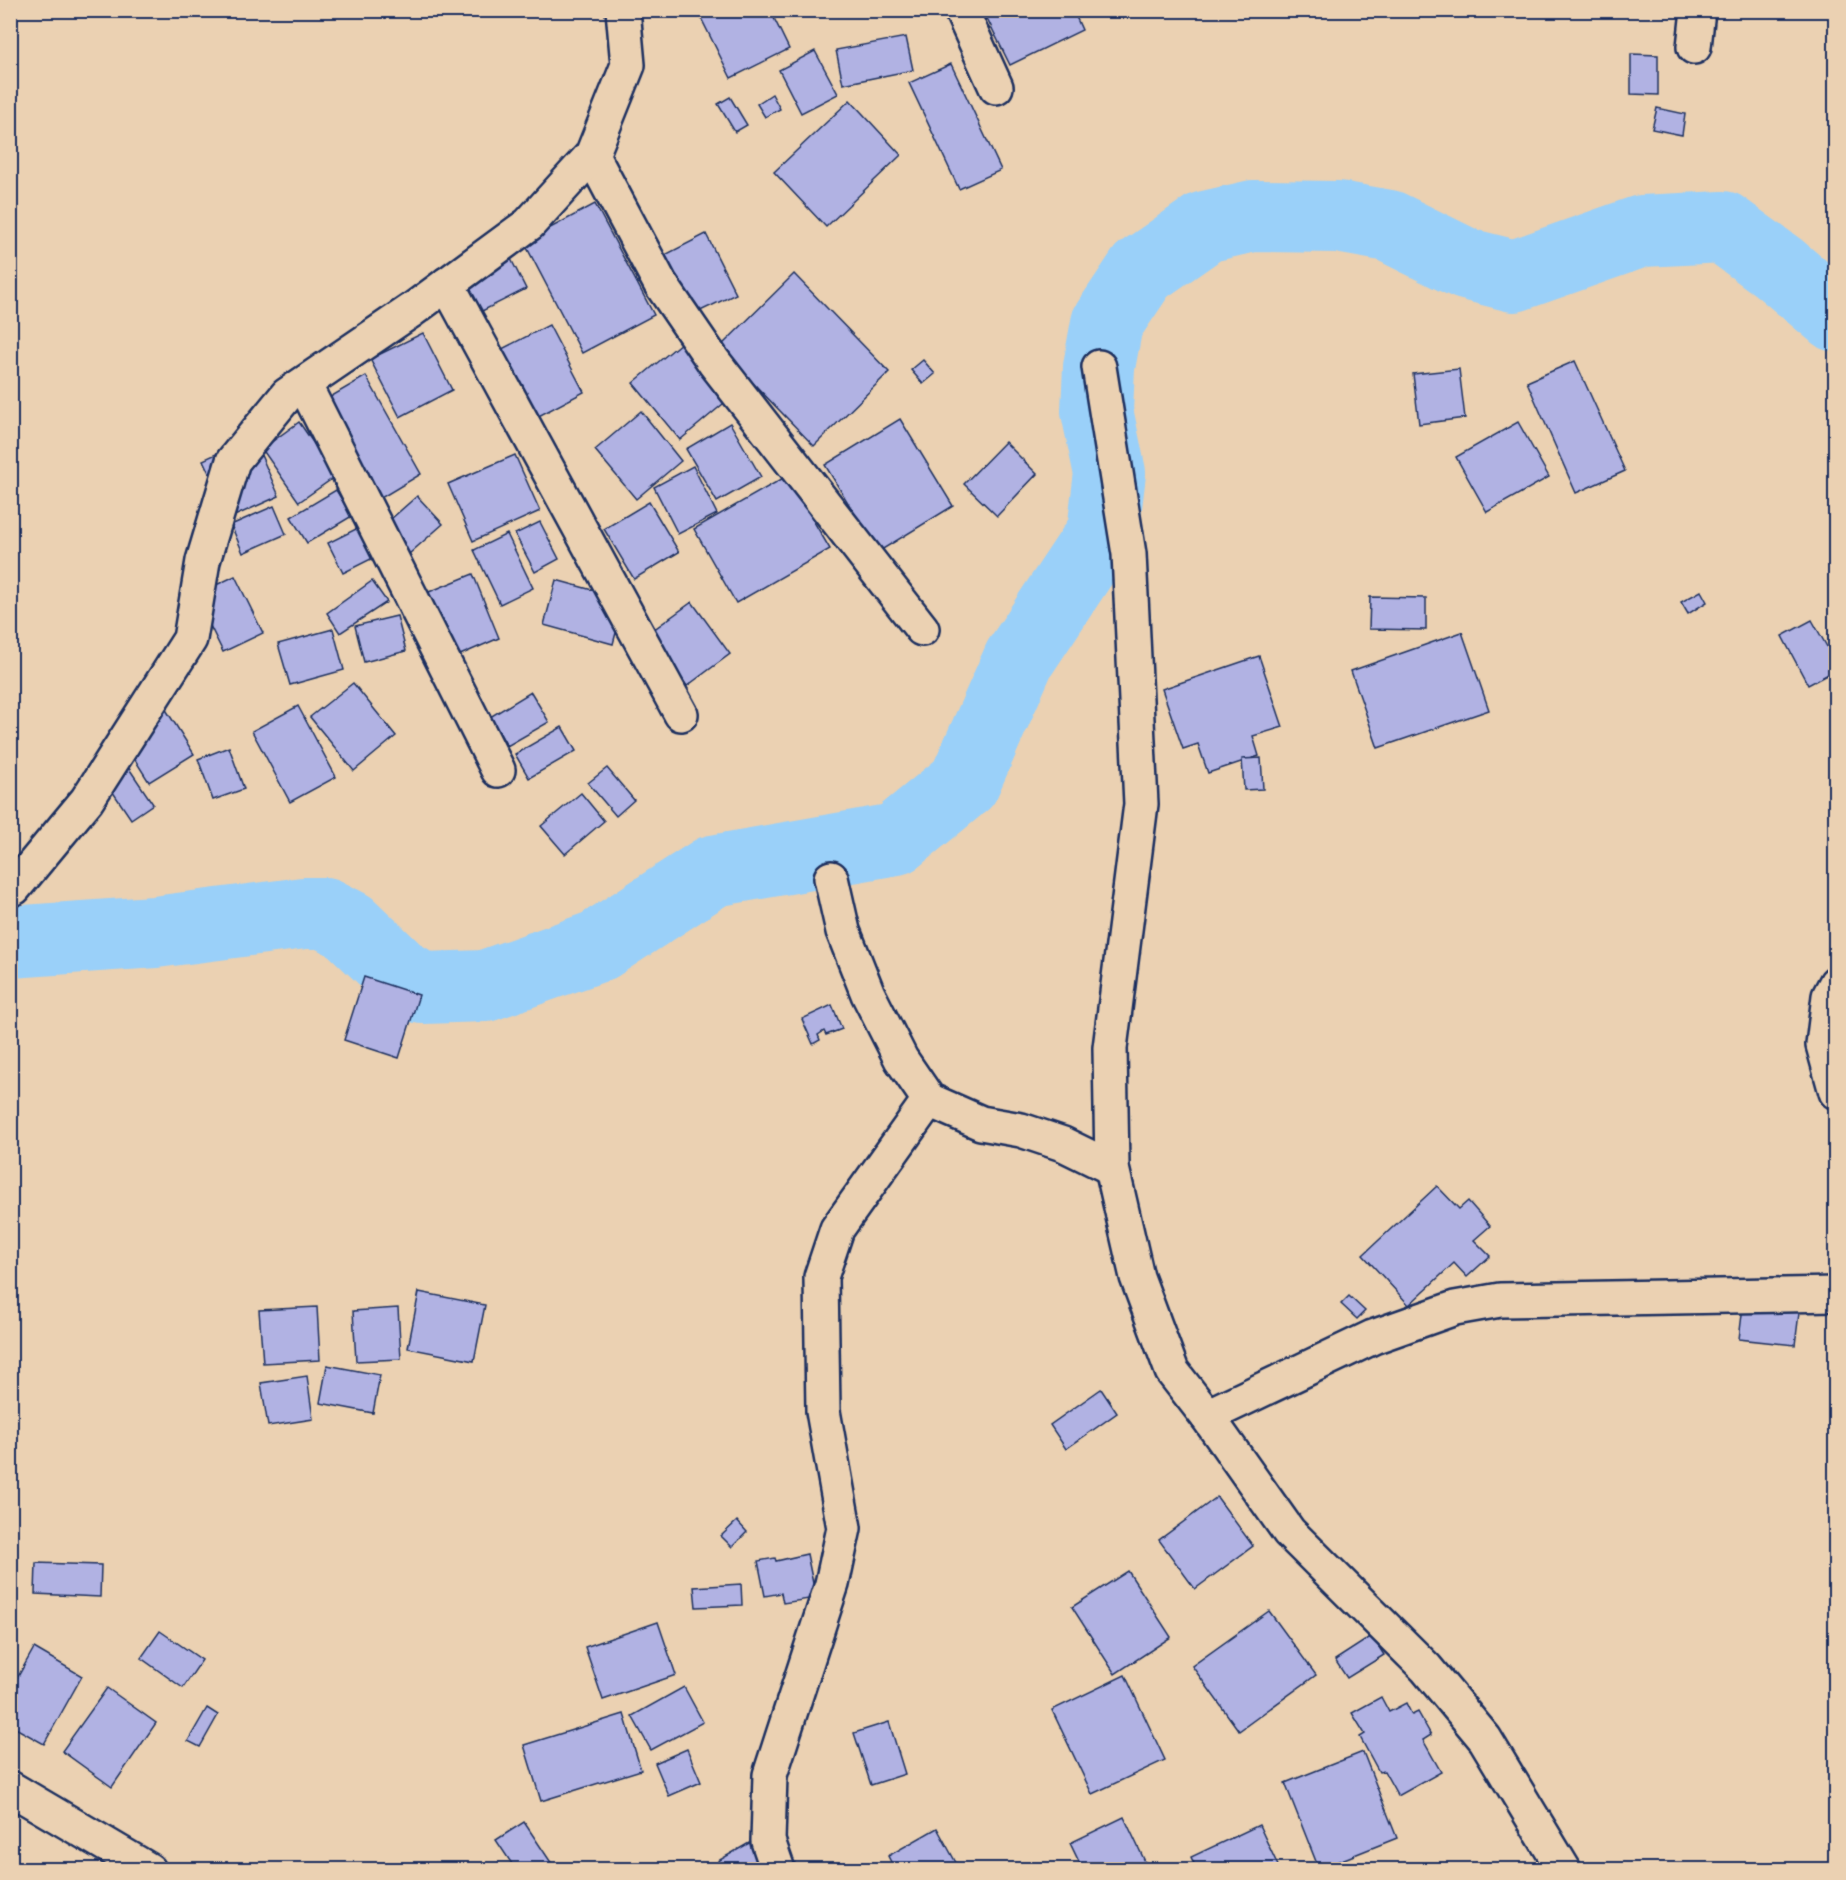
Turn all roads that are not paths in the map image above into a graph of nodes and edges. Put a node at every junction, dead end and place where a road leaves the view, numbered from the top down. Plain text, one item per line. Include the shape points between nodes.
1 (623, 10) edge
2 (961, 10) edge
3 (1698, 10) edge
4 (1695, 47) dead end
5 (996, 87) dead end
6 (592, 155) junction
7 (447, 284) junction
8 (1099, 367) dead end
9 (304, 384) junction
10 (922, 629) dead end
11 (681, 714) dead end
12 (498, 770) dead end
13 (831, 878) dead end
14 (14, 888) dead end
15 (1836, 983) edge
16 (1836, 1092) edge
17 (929, 1100) junction
18 (1112, 1168) junction
19 (1835, 1286) edge
20 (1206, 1416) junction
21 (10, 1788) edge
22 (149, 1869) edge
23 (778, 1869) edge
24 (1564, 1869) edge

1 - 6 street via 628,65
2 - 5 street
3 - 4 street
6 - 7 street via 529,224
6 - 10 street via 660,283 714,362
7 - 9 street
7 - 11 street
8 - 18 street via 1129,554 1141,804 1110,1048
9 - 12 street
9 - 14 street via 287,395 233,461 203,561 190,639 87,800
13 - 17 street via 843,931 868,994 901,1059
15 - 16 street via 1828,996 1822,1045
17 - 18 street via 981,1123 1022,1130 1063,1144
17 - 23 street via 837,1229 821,1277 823,1411 844,1528 832,1584 770,1775 768,1841
18 - 20 street via 1137,1277 1155,1330 1172,1371
19 - 20 street via 1500,1300 1455,1308 1373,1337
20 - 24 street via 1289,1532 1426,1668 1485,1739
21 - 22 street

